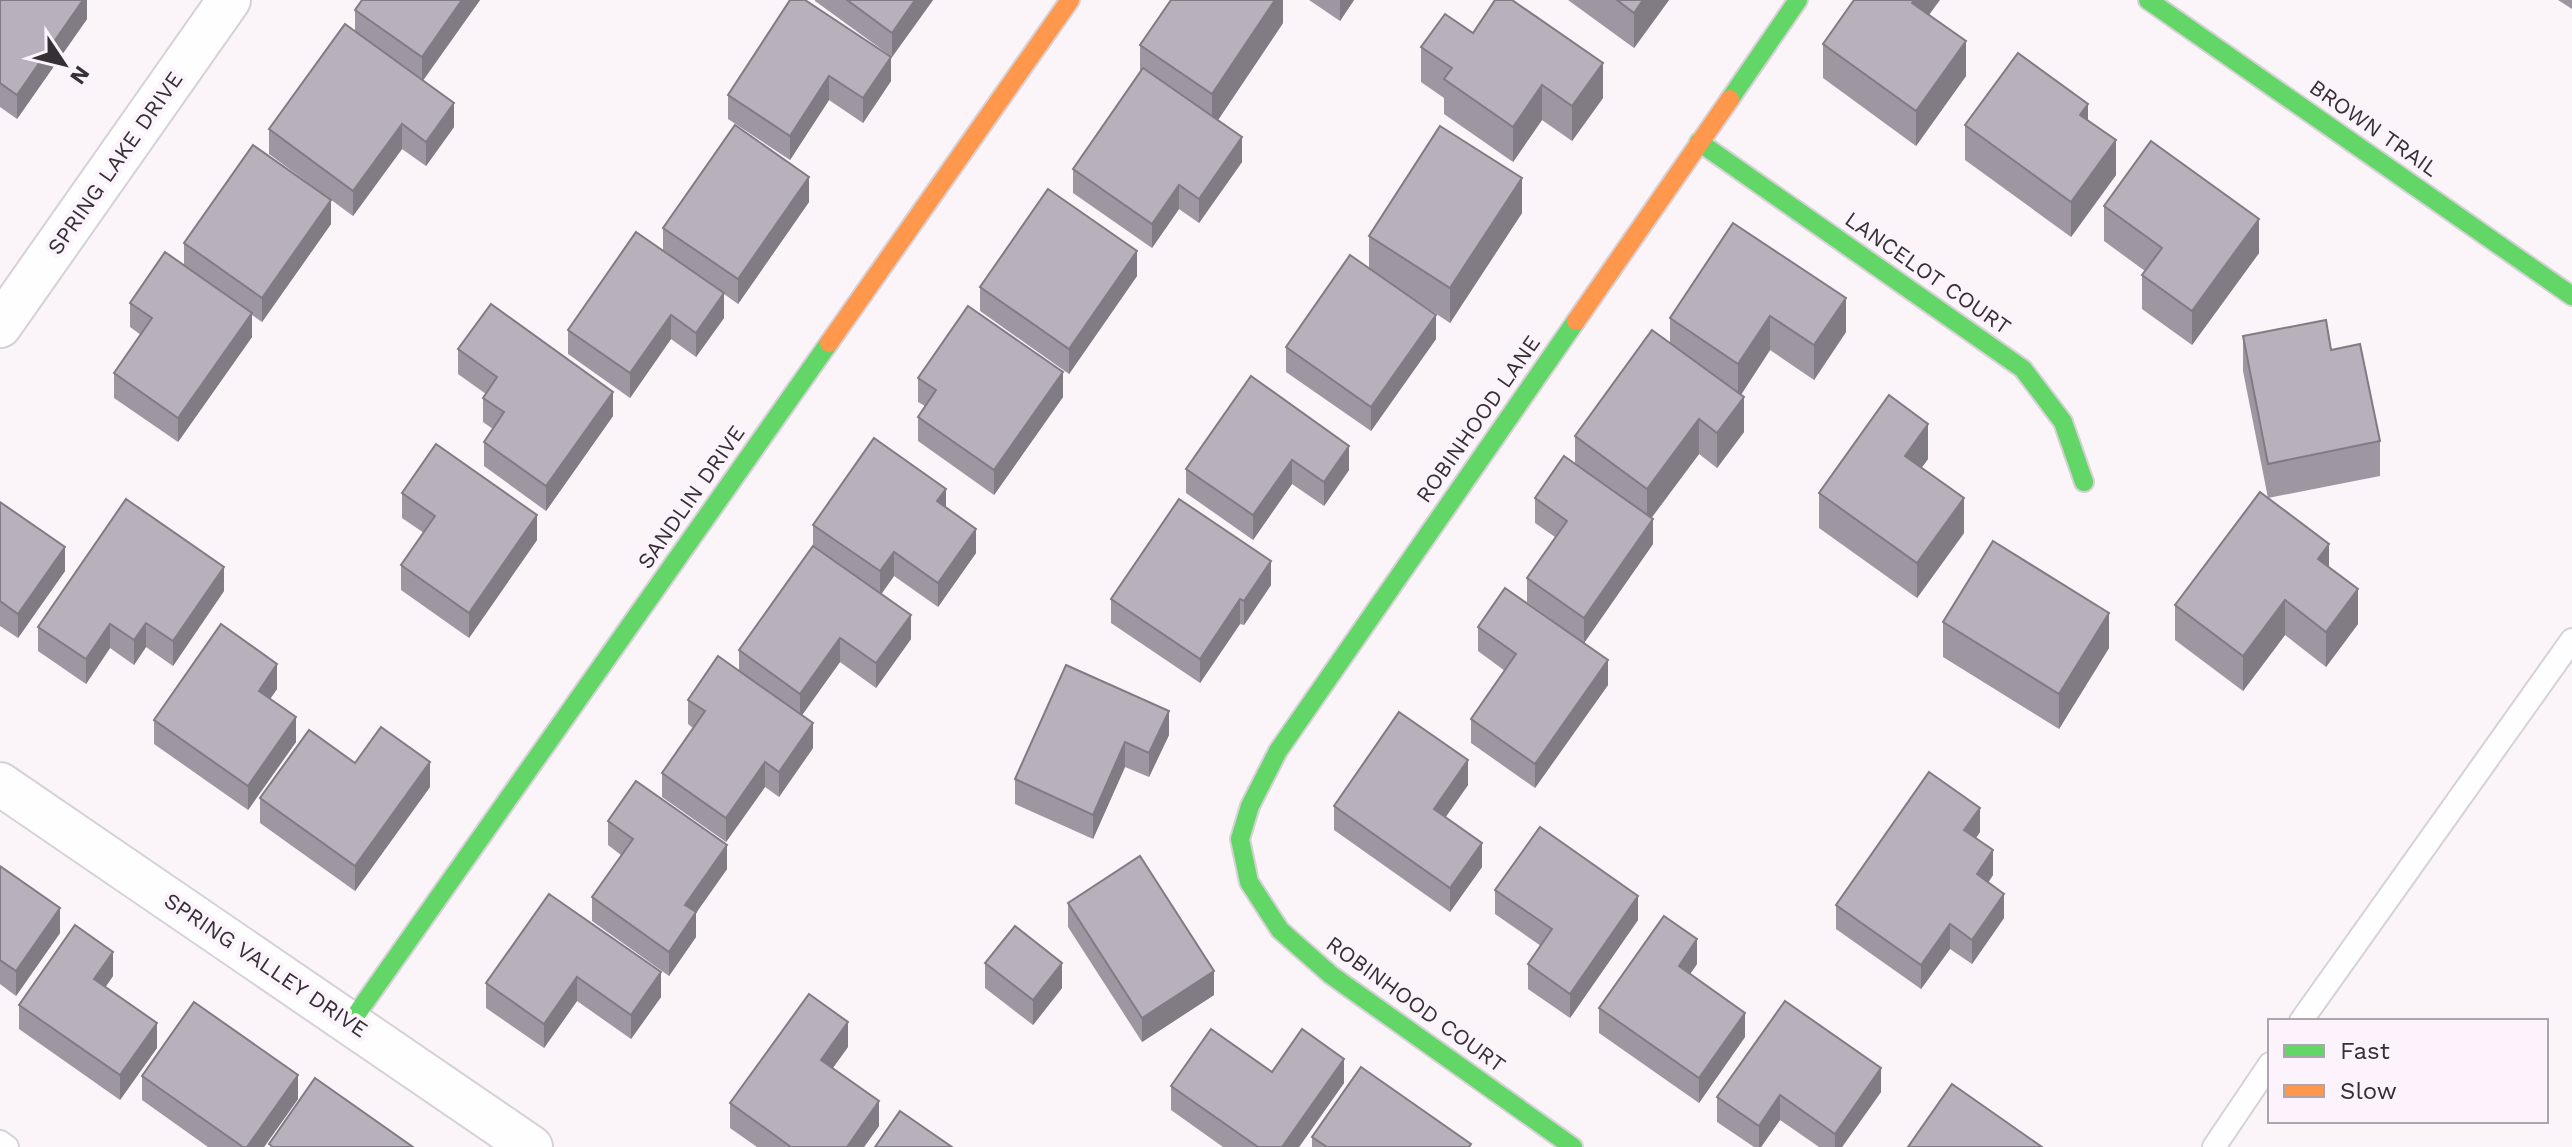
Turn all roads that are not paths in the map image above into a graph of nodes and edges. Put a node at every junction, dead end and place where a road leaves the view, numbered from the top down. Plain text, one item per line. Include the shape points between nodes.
1 (229, 0) edge
2 (1070, 0) edge
3 (1798, 0) edge
4 (2154, 2) edge
5 (1699, 142) junction
6 (2572, 296) edge
7 (0, 326) edge
8 (2084, 482) dead end
9 (2572, 640) edge
10 (0, 784) edge
11 (1249, 882) joint
12 (2302, 1019) edge
13 (351, 1022) junction
14 (2268, 1067) edge
15 (0, 1142) edge
16 (7, 1147) edge
17 (531, 1147) edge
18 (1573, 1147) edge
19 (2214, 1147) edge

1 - 7 street, SPRING LAKE DRIVE
2 - 13 street, SANDLIN DRIVE
3 - 5 street, ROBINHOOD LANE
4 - 6 street, BROWN TRAIL
5 - 8 street, LANCELOT COURT via 2023,369 2063,422
5 - 11 street, ROBINHOOD LANE via 1278,751 1240,839
9 - 12 lane
10 - 13 street, SPRING VALLEY DRIVE
11 - 18 street, ROBINHOOD COURT via 1280,930 1331,975
13 - 17 street, SPRING VALLEY DRIVE
14 - 19 lane
15 - 16 lane

